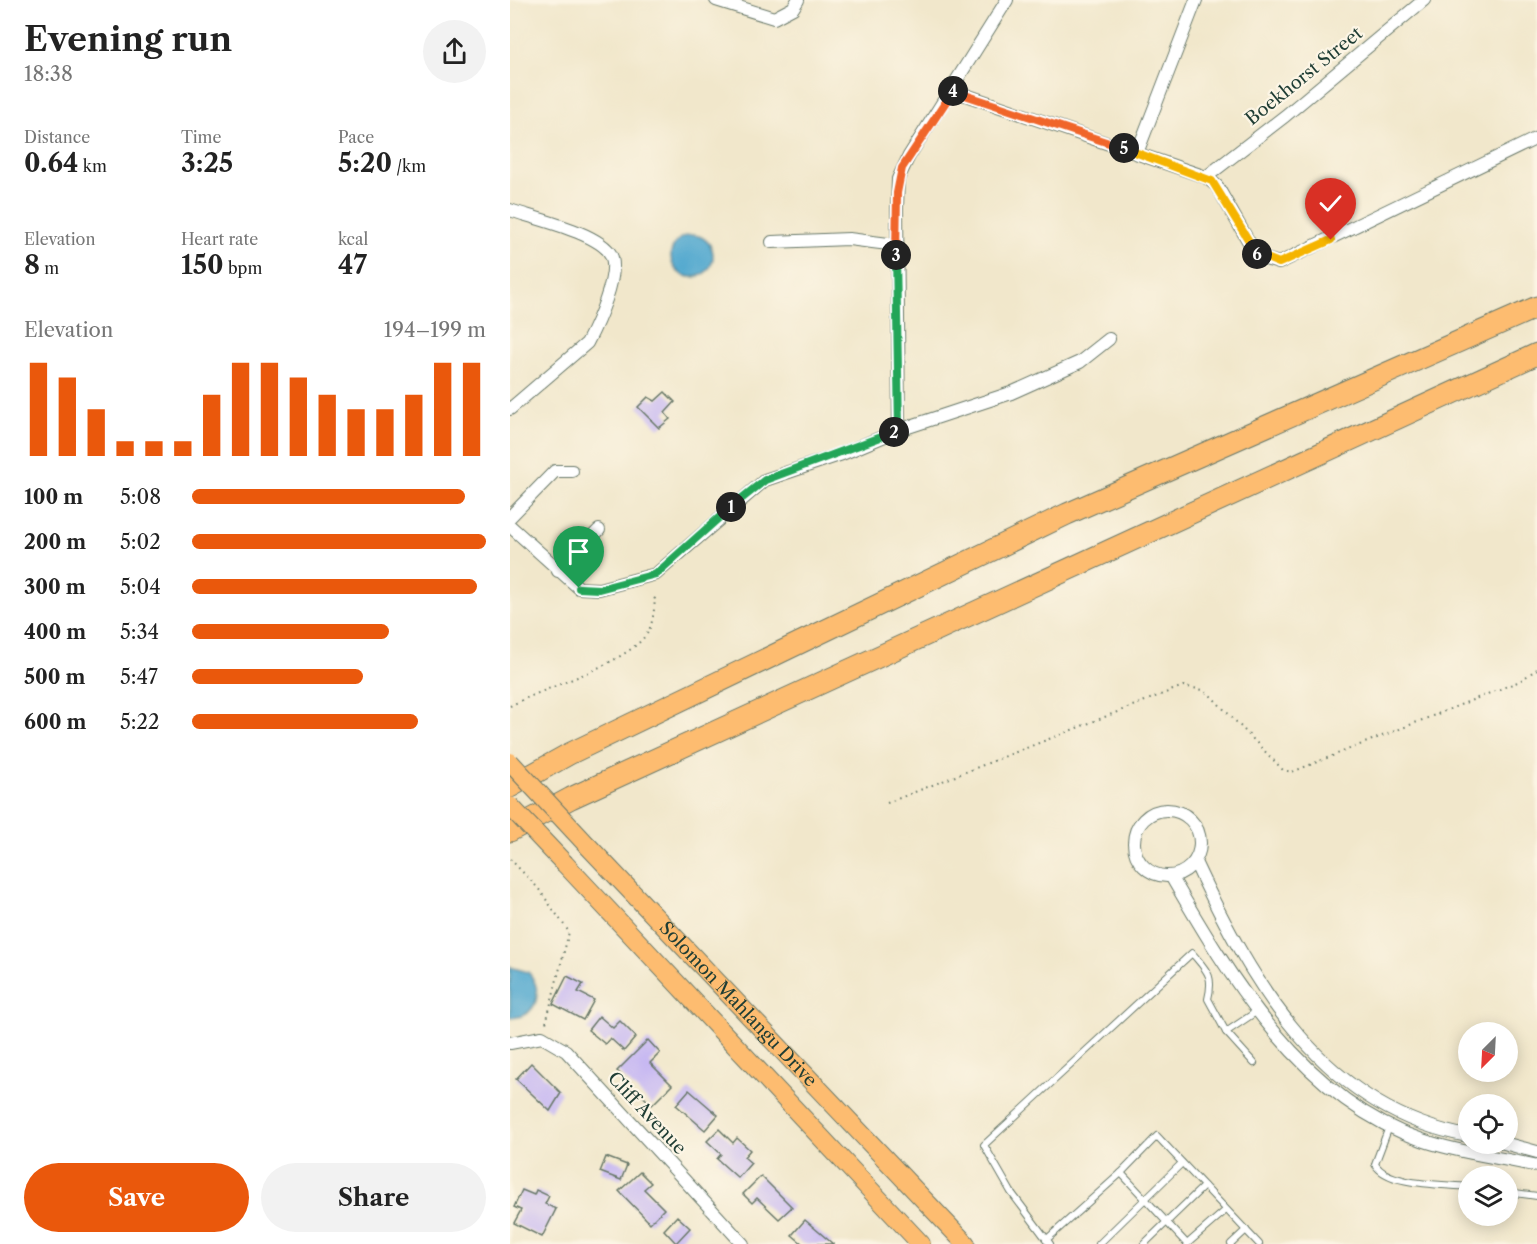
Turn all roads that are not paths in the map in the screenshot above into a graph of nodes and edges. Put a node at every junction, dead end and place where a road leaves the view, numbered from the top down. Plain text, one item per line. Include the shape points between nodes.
1 (716, 0) edge
2 (798, 0) edge
3 (1007, 0) edge
4 (1196, 0) edge
5 (1424, 0) edge
6 (951, 90) junction
7 (1537, 138) edge
8 (1137, 153) junction
9 (1206, 177) junction
10 (510, 210) edge
11 (772, 242) dead end
12 (896, 245) junction
13 (1537, 307) edge
14 (1108, 339) dead end
15 (1537, 354) edge
16 (1537, 360) edge
17 (510, 409) edge
18 (1401, 415) junction
19 (899, 430) junction
20 (572, 471) dead end
21 (510, 517) edge
22 (510, 526) edge
23 (598, 530) dead end
24 (558, 572) junction
25 (510, 762) edge
26 (510, 787) edge
27 (510, 806) edge
28 (510, 831) edge
29 (1195, 862) junction
30 (1171, 876) junction
31 (1256, 1012) junction
32 (1226, 1032) junction
33 (510, 1043) edge
34 (1254, 1063) dead end
35 (1389, 1127) junction
36 (1458, 1134) edge
37 (1518, 1147) edge
38 (1537, 1152) edge
39 (1182, 1163) junction
40 (1537, 1166) edge
41 (1121, 1173) junction
42 (1204, 1186) junction
43 (1458, 1186) edge
44 (1518, 1193) edge
45 (1537, 1196) edge
46 (1145, 1198) junction
47 (1226, 1210) junction
48 (1167, 1222) junction
49 (1246, 1230) junction
50 (1048, 1242) edge
51 (743, 1244) edge
52 (921, 1244) edge
53 (966, 1244) edge
54 (1099, 1244) edge
55 (1144, 1244) edge
56 (1187, 1244) edge
57 (1231, 1244) edge
58 (1258, 1244) edge

1 - 2 street via 774,18 793,8
3 - 6 street
4 - 8 street
5 - 9 street, Boekhorst Street
6 - 8 street
6 - 12 street via 902,168 897,193
7 - 9 street via 1279,263 1254,251 1217,186
8 - 9 street
10 - 17 street via 599,242 611,255 614,266 587,343
11 - 12 street via 849,239
12 - 19 street
13 - 26 highway via 1067,514 609,735
14 - 19 street via 1080,362 1011,393
15 - 18 highway
16 - 18 highway
18 - 28 highway via 571,798
19 - 24 street via 765,480 656,574 587,590
20 - 21 street via 555,471
22 - 24 street
23 - 24 street
25 - 53 main road, Solomon Mahlangu Drive, bridge
27 - 52 main road, Solomon Mahlangu Drive, bridge
29 - 30 street
29 - 30 street via 1200,843 1193,823 1176,811 1153,813 1137,828 1134,851 1152,873
29 - 36 street via 1249,969 1304,1041 1372,1101 1426,1127
30 - 31 street
31 - 32 lane
31 - 35 street via 1329,1087
32 - 34 lane
32 - 50 lane via 1208,999 1212,983 1209,973 1192,953 984,1145 1011,1192
33 - 51 street, Cliff Avenue via 542,1037 566,1052
35 - 40 street via 1422,1141
35 - 43 lane via 1375,1164 1379,1172 1396,1179
37 - 38 street
39 - 41 lane via 1157,1136
39 - 42 lane
39 - 46 lane
41 - 46 lane
41 - 50 lane
42 - 47 lane
42 - 48 lane
44 - 45 lane
46 - 48 lane
46 - 54 lane
47 - 49 lane
47 - 56 lane
48 - 55 lane
48 - 56 lane
49 - 57 lane
49 - 58 lane

